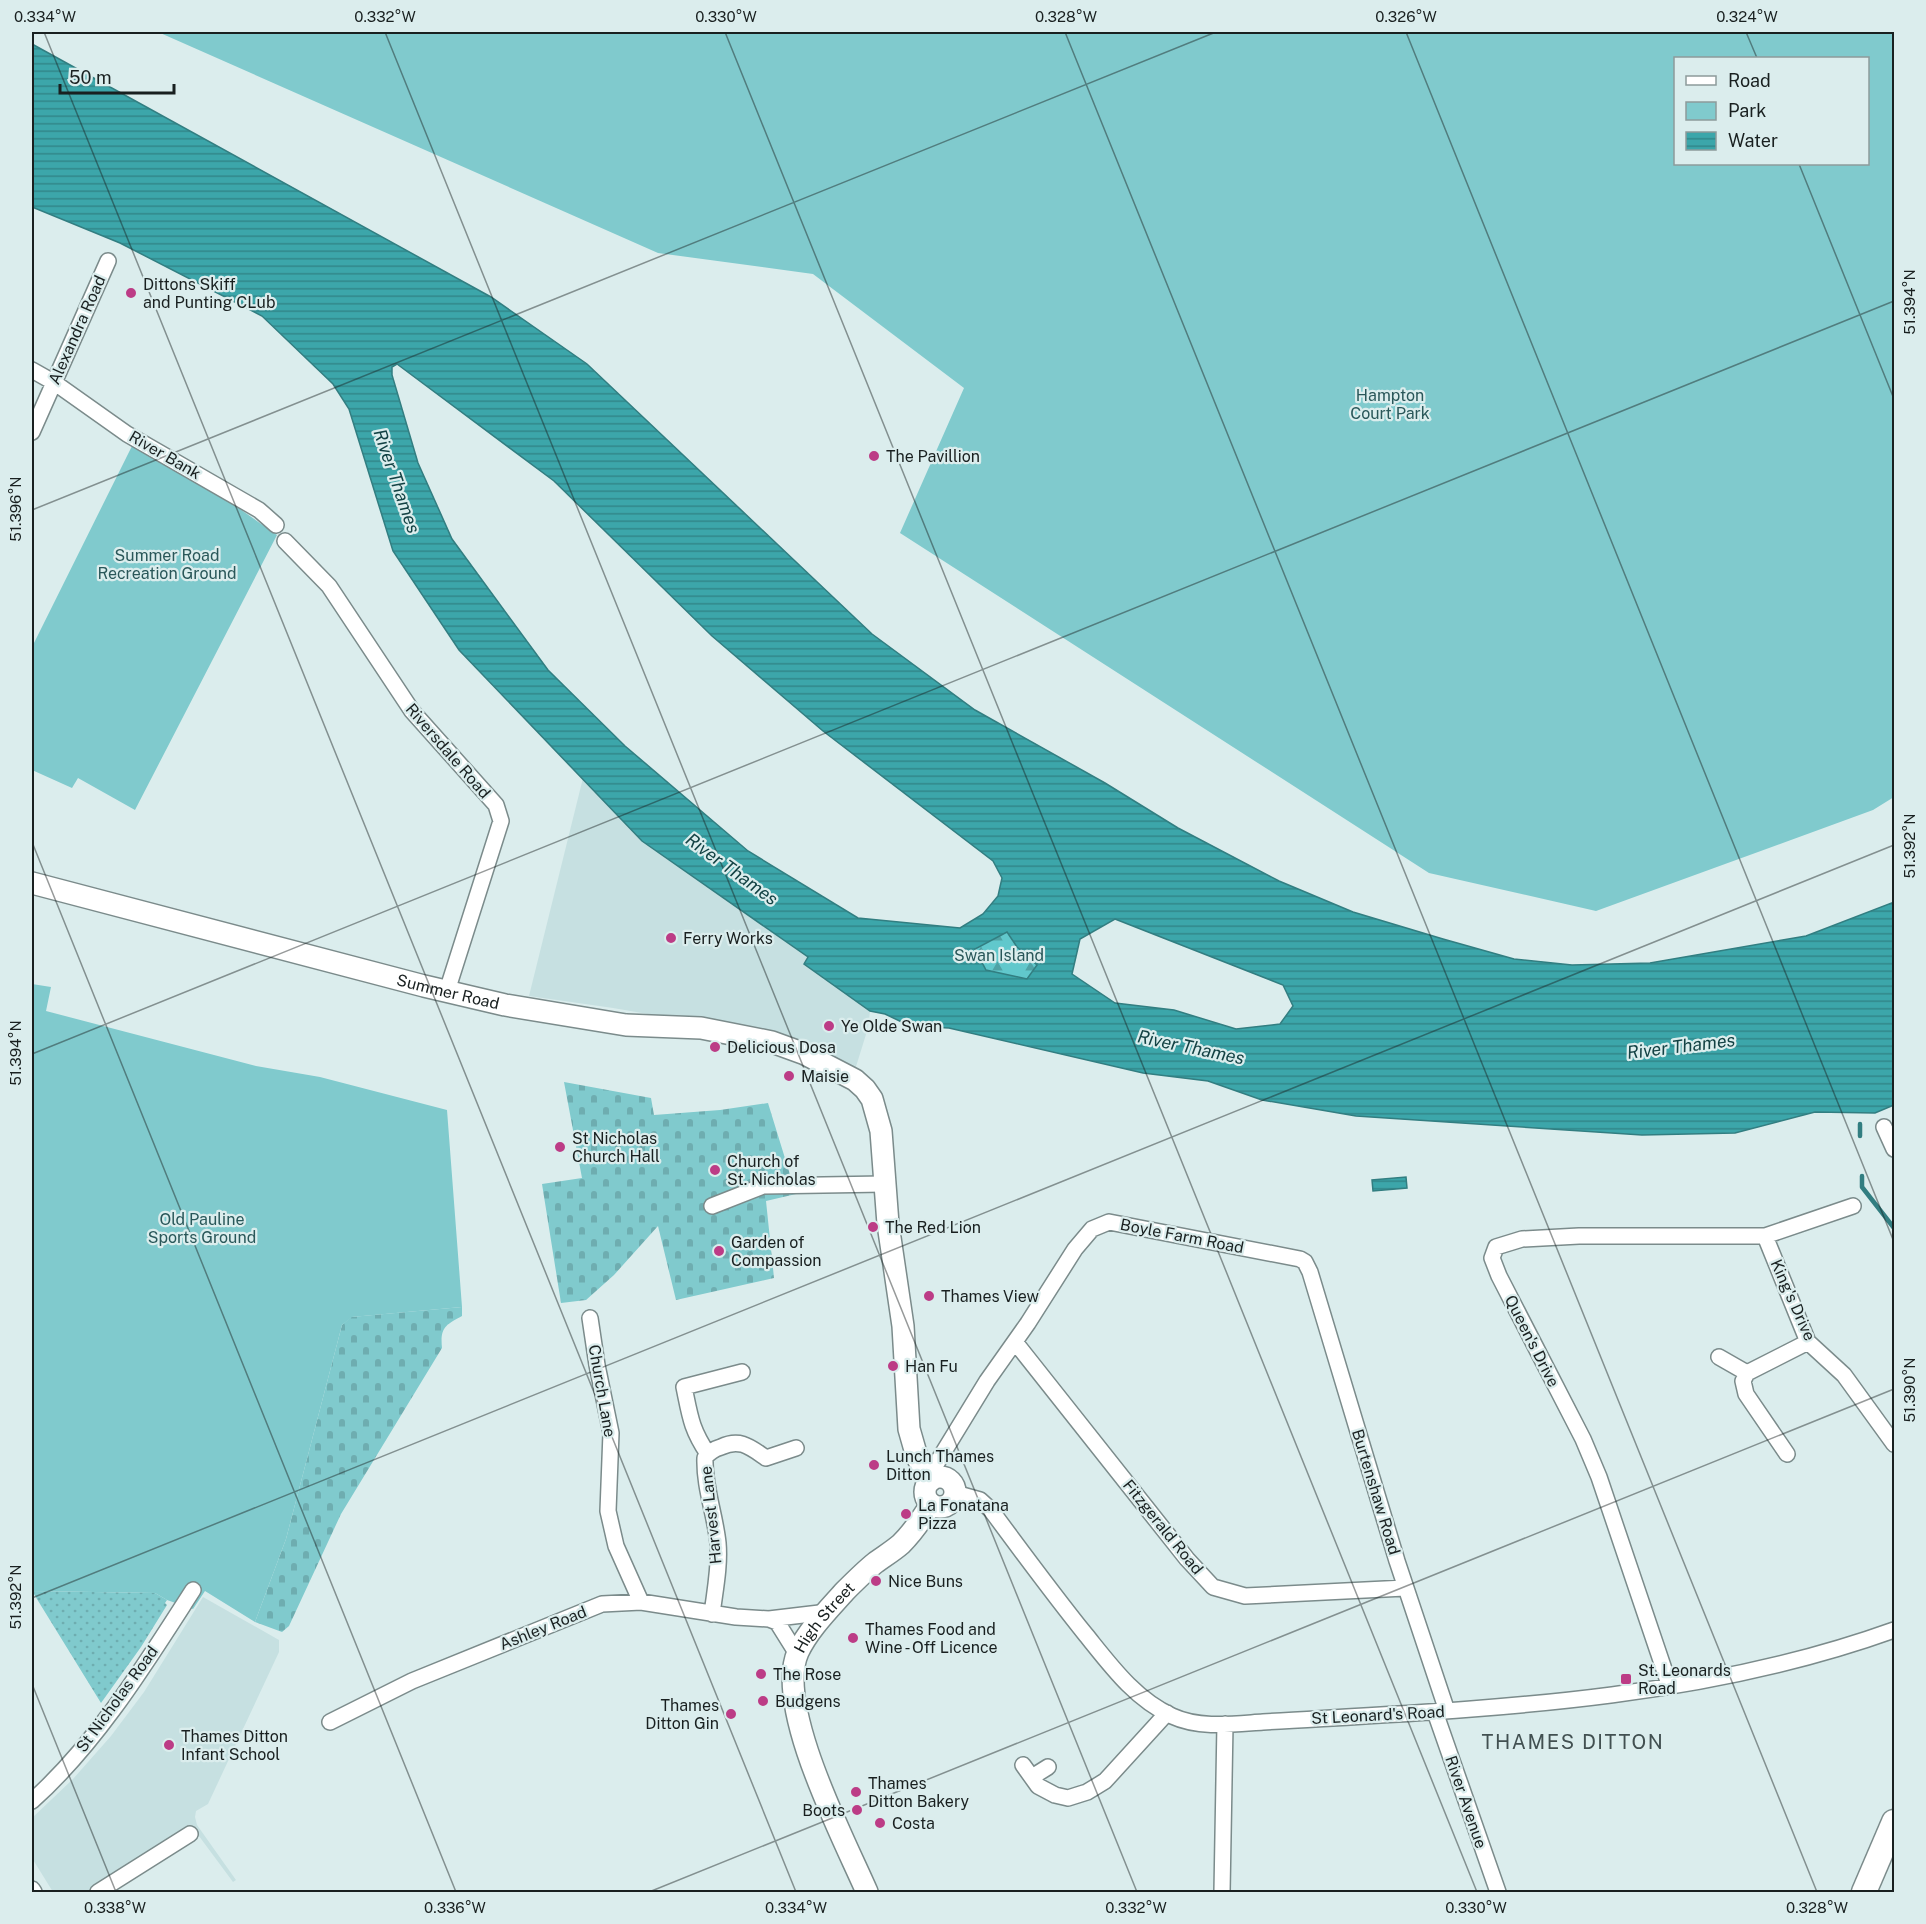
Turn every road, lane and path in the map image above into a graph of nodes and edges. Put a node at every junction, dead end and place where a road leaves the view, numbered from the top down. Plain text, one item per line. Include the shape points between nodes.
1 (108, 261) dead end
2 (32, 370) edge
3 (55, 383) junction
4 (32, 432) edge
5 (276, 525) dead end
6 (285, 541) dead end
7 (32, 883) edge
8 (447, 991) junction
9 (1884, 1127) dead end
10 (1894, 1149) edge
11 (884, 1184) junction
12 (712, 1206) dead end
13 (1853, 1206) dead end
14 (1766, 1236) junction
15 (1310, 1272) joint
16 (590, 1318) dead end
17 (1808, 1341) junction
18 (1015, 1342) junction
19 (1719, 1357) dead end
20 (742, 1372) dead end
21 (1748, 1373) junction
22 (1894, 1444) edge
23 (796, 1448) dead end
24 (708, 1454) junction
25 (1787, 1454) dead end
26 (933, 1479) junction
27 (955, 1493) junction
28 (931, 1504) junction
29 (1406, 1588) junction
30 (193, 1590) dead end
31 (641, 1602) junction
32 (828, 1612) junction
33 (712, 1614) junction
34 (769, 1619) junction
35 (1894, 1630) edge
36 (797, 1654) junction
37 (1670, 1687) junction
38 (1441, 1712) junction
39 (1167, 1713) junction
40 (330, 1722) dead end
41 (1225, 1724) junction
42 (1048, 1767) dead end
43 (32, 1801) edge
44 (1894, 1822) edge
45 (190, 1834) dead end
46 (32, 1888) edge
47 (34, 1893) edge
48 (98, 1893) edge
49 (867, 1893) edge
50 (1222, 1893) edge
51 (1498, 1893) edge
52 (1864, 1893) edge

1 - 3 street, Alexandra Road
2 - 3 street, River Bank
3 - 4 street, Alexandra Road
3 - 5 street, River Bank via 127,434 220,486
6 - 8 street, Riversdale Road via 329,586 412,711 495,805 501,821
7 - 8 street, Summer Road
8 - 11 street, Summer Road via 626,1025 677,1025 735,1034 805,1054 855,1080 872,1099 881,1131
9 - 10 street
11 - 12 street via 763,1186
11 - 26 street via 903,1326 909,1429 917,1457
13 - 14 street
14 - 17 street, King's Drive
14 - 37 street, Queen's Drive via 1521,1239 1496,1247 1492,1258 1583,1439
15 - 18 street, Boyle Farm Road via 1305,1262 1291,1257 1102,1223 1075,1250
15 - 29 street, Burtenshaw Road
16 - 31 street, Church Lane via 611,1433 608,1511 616,1546
17 - 21 street
17 - 22 street, King's Drive via 1845,1375
18 - 26 street, Boyle Farm Road via 940,1457
18 - 29 street, Fitzgerald Road via 1213,1587 1245,1596
19 - 21 street
20 - 24 street, Harvest Lane via 684,1387 696,1436
21 - 25 street via 1743,1381 1746,1394
23 - 24 street, Harvest Lane via 766,1458 738,1442
24 - 33 street, Harvest Lane via 705,1472 719,1561
26 - 27 street via 947,1479
26 - 28 street via 925,1493
27 - 28 street via 948,1505
27 - 39 street, St Leonard's Road via 980,1500 991,1510 1120,1677 1143,1699
28 - 32 street, High Street via 900,1545 872,1565
29 - 38 street, Burtenshaw Road
30 - 43 street, St Nicholas Road via 82,1749
31 - 33 street, Ashley Road
31 - 40 street, Ashley Road via 602,1604 412,1682
32 - 34 street, Ashley Road
32 - 36 street, High Street
33 - 34 street, Ashley Road
34 - 36 street via 777,1623
35 - 37 street, St Leonard's Road via 1775,1666
36 - 49 street, High Street via 792,1687 796,1717
37 - 38 street, St Leonard's Road via 1564,1702
38 - 41 street, St Leonard's Road
38 - 51 street, River Avenue
39 - 41 street, St Leonard's Road via 1197,1723
39 - 42 street via 1105,1781 1087,1792 1068,1798 1055,1795 1038,1785 1027,1771
41 - 50 street
44 - 52 main road
45 - 48 street via 180,1850
46 - 47 street

